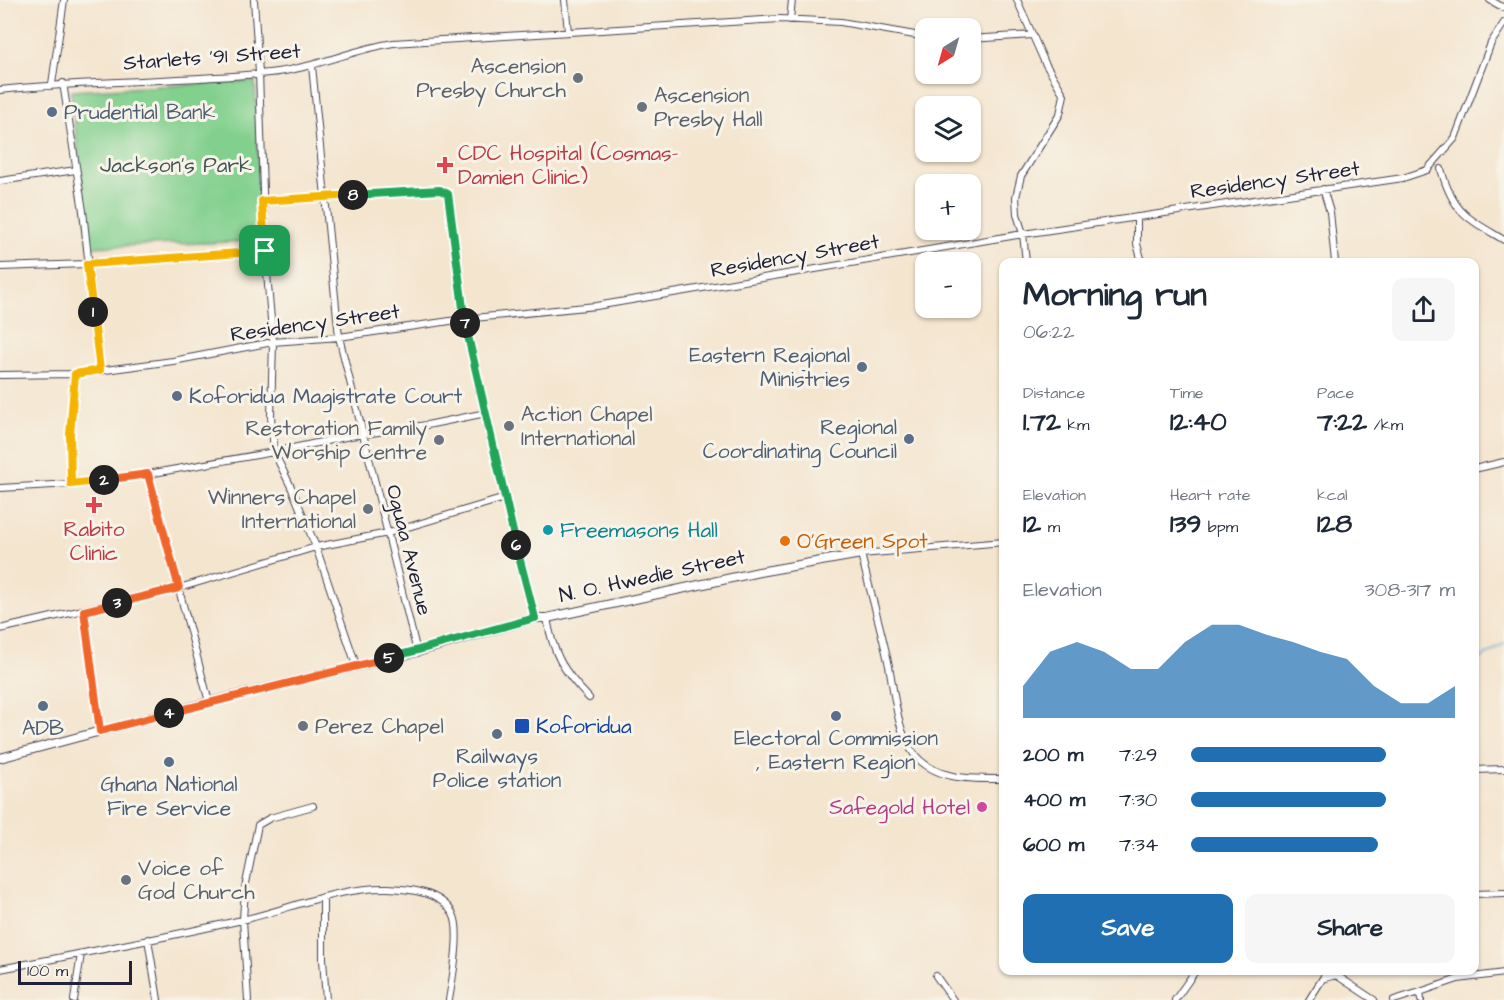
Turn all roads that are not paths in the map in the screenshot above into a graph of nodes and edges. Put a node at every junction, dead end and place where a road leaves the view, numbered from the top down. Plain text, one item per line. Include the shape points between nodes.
1 (64, 0) edge
2 (254, 0) edge
3 (565, 0) edge
4 (792, 0) edge
5 (1017, 0) edge
6 (1490, 0) edge
7 (1504, 8) edge
8 (790, 20) junction
9 (1504, 23) edge
10 (568, 32) junction
11 (915, 35) edge
12 (1033, 35) junction
13 (981, 38) edge
14 (312, 66) junction
15 (259, 73) junction
16 (63, 83) junction
17 (52, 84) junction
18 (0, 90) edge
19 (1442, 169) dead end
20 (76, 170) junction
21 (0, 181) edge
22 (1323, 189) junction
23 (326, 197) junction
24 (262, 201) junction
25 (1137, 217) junction
26 (1023, 234) junction
27 (1504, 240) edge
28 (265, 251) junction
29 (1026, 258) edge
30 (1141, 258) edge
31 (1335, 258) edge
32 (87, 264) junction
33 (0, 267) edge
34 (464, 319) junction
35 (339, 337) junction
36 (273, 342) junction
37 (100, 370) junction
38 (75, 374) junction
39 (0, 375) edge
40 (486, 412) junction
41 (364, 434) junction
42 (274, 452) junction
43 (1504, 462) edge
44 (1479, 468) edge
45 (148, 474) junction
46 (71, 484) junction
47 (0, 488) edge
48 (505, 498) junction
49 (388, 532) junction
50 (999, 542) edge
51 (316, 547) junction
52 (861, 554) junction
53 (179, 588) junction
54 (84, 611) junction
55 (535, 618) junction
56 (547, 618) junction
57 (0, 629) edge
58 (417, 652) junction
59 (356, 665) junction
60 (589, 698) dead end
61 (209, 702) junction
62 (100, 731) junction
63 (0, 758) edge
64 (1504, 769) edge
65 (1479, 770) edge
66 (999, 779) edge
67 (313, 806) dead end
68 (1479, 894) edge
69 (1504, 894) edge
70 (323, 897) junction
71 (243, 920) junction
72 (148, 939) junction
73 (81, 954) junction
74 (0, 969) edge
75 (1504, 973) edge
76 (1192, 975) edge
77 (1326, 975) edge
78 (936, 976) dead end
79 (1325, 978) junction
80 (1420, 992) junction
81 (74, 1000) edge
82 (158, 1000) edge
83 (248, 1000) edge
84 (326, 1000) edge
85 (449, 1000) edge
86 (952, 1000) edge
87 (1174, 1000) edge
88 (1309, 1000) edge
89 (1374, 1000) edge
90 (1394, 1000) edge
91 (1421, 1000) edge

1 - 17 street
2 - 15 street
3 - 10 street
4 - 8 street
5 - 12 street
6 - 7 street
8 - 10 street, Starlets '91 Street
8 - 11 street, Starlets '91 Street via 841,22
9 - 22 street, Residency Street via 1491,43 1455,138 1427,170 1403,178
10 - 14 street, Starlets '91 Street via 393,42
12 - 13 street
12 - 26 street via 1061,88 1063,103 1021,176 1016,197
14 - 15 street, Starlets '91 Street
14 - 23 street, Oguaa Avenue
15 - 16 street, Starlets '91 Street
15 - 24 street
16 - 17 street, Starlets '91 Street
16 - 20 street
17 - 18 street, Starlets '91 Street
19 - 27 street via 1447,189 1461,213
20 - 21 street
20 - 32 street
22 - 25 street, Residency Street
22 - 31 street via 1330,212
23 - 24 street
23 - 34 street via 440,190 448,194
23 - 35 street, Oguaa Avenue
24 - 28 street
25 - 26 street, Residency Street
25 - 30 street
26 - 29 street
26 - 34 street, Residency Street via 596,306
28 - 32 street
28 - 36 street
32 - 33 street
32 - 37 street
34 - 35 street, Residency Street
34 - 40 street
35 - 36 street, Residency Street
35 - 41 street, Oguaa Avenue
36 - 37 street, Residency Street
36 - 42 street
37 - 38 street, Residency Street
38 - 39 street, Residency Street
38 - 46 street
40 - 41 street
40 - 48 street
41 - 42 street
41 - 49 street, Oguaa Avenue
42 - 45 street
42 - 51 street
43 - 44 street
45 - 46 street
45 - 53 street
46 - 47 street
48 - 49 street
48 - 55 street
49 - 51 street
49 - 58 street, Oguaa Avenue
50 - 52 street, N. O. Hwedie Street
51 - 53 street
51 - 59 street
52 - 56 street, N. O. Hwedie Street
52 - 66 street via 899,719 913,753 954,778
53 - 54 street
53 - 61 street
54 - 57 street
54 - 62 street
55 - 56 street, N. O. Hwedie Street
55 - 58 street, N. O. Hwedie Street
56 - 60 street via 552,645 565,671
58 - 59 street, N. O. Hwedie Street
59 - 61 street, N. O. Hwedie Street
61 - 62 street, N. O. Hwedie Street
62 - 63 street, N. O. Hwedie Street
64 - 65 street
67 - 71 street via 258,825 245,888
68 - 69 street
70 - 71 street
70 - 84 street
70 - 85 street via 388,888 429,894 444,904 454,915 457,938
71 - 72 street
71 - 83 street
72 - 73 street
72 - 82 street
73 - 74 street
73 - 81 street
75 - 80 street via 1458,979
76 - 87 street
77 - 79 street
78 - 86 street
79 - 88 street
79 - 89 street via 1336,975
80 - 90 street
80 - 91 street

